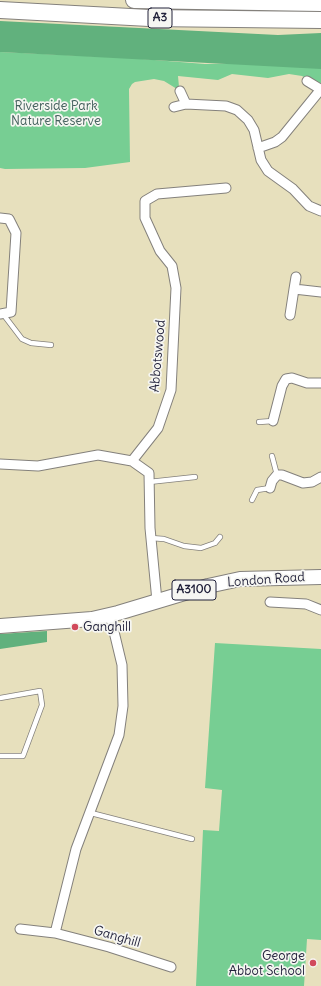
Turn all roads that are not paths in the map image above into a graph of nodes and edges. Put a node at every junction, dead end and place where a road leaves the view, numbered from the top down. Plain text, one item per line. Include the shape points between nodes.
1 (134, 0) edge
2 (321, 3) edge
3 (0, 10) edge
4 (321, 20) edge
5 (307, 81) dead end
6 (320, 89) edge
7 (180, 90) dead end
8 (186, 104) junction
9 (174, 107) dead end
10 (258, 148) junction
11 (226, 188) dead end
12 (321, 211) edge
13 (0, 218) edge
14 (296, 277) dead end
15 (294, 289) junction
16 (321, 292) edge
17 (4, 313) edge
18 (290, 315) dead end
19 (51, 345) dead end
20 (321, 383) edge
21 (273, 421) joint
22 (259, 422) dead end
23 (272, 456) dead end
24 (132, 461) junction
25 (0, 464) edge
26 (277, 476) junction
27 (195, 477) dead end
28 (320, 478) edge
29 (149, 482) junction
30 (270, 488) joint
31 (252, 500) dead end
32 (220, 537) dead end
33 (151, 538) junction
34 (321, 577) edge
35 (157, 601) junction
36 (270, 602) dead end
37 (321, 610) edge
38 (110, 615) junction
39 (0, 626) edge
40 (0, 698) edge
41 (0, 756) edge
42 (91, 813) junction
43 (192, 839) dead end
44 (20, 929) dead end
45 (55, 933) junction
46 (171, 966) dead end

1 - 2 highway, A3
3 - 4 highway, A3 via 149,18
5 - 6 street
6 - 10 street via 282,137
7 - 8 street
8 - 9 street
8 - 10 street via 226,106 237,110 254,130
10 - 12 street via 260,160 268,171 294,189 309,206
11 - 24 street, Abbotswood via 157,194 145,201 145,218 160,252 172,266 176,288 170,390 158,428
13 - 17 street via 9,219 16,233
14 - 15 street
15 - 16 street
15 - 18 street
17 - 19 lane via 22,339 31,343
20 - 21 street via 286,379
21 - 22 lane
23 - 26 lane
24 - 25 street via 98,455 38,466
24 - 29 street via 149,473
26 - 28 street via 282,475 303,484
26 - 30 street
27 - 29 lane
29 - 33 street
30 - 31 lane via 257,490
32 - 33 lane via 215,544 201,548 184,546 167,539
33 - 35 street
34 - 35 main road, London Road / A3100 via 240,579
35 - 38 main road, London Road / A3100
36 - 37 street via 306,604
38 - 39 main road, London Road / A3100 via 92,619
38 - 42 street via 122,665 123,706 119,735
40 - 41 lane via 40,692 42,705 23,756
42 - 43 lane
42 - 45 street via 76,849
44 - 45 street, Ganghill
45 - 46 street, Ganghill

